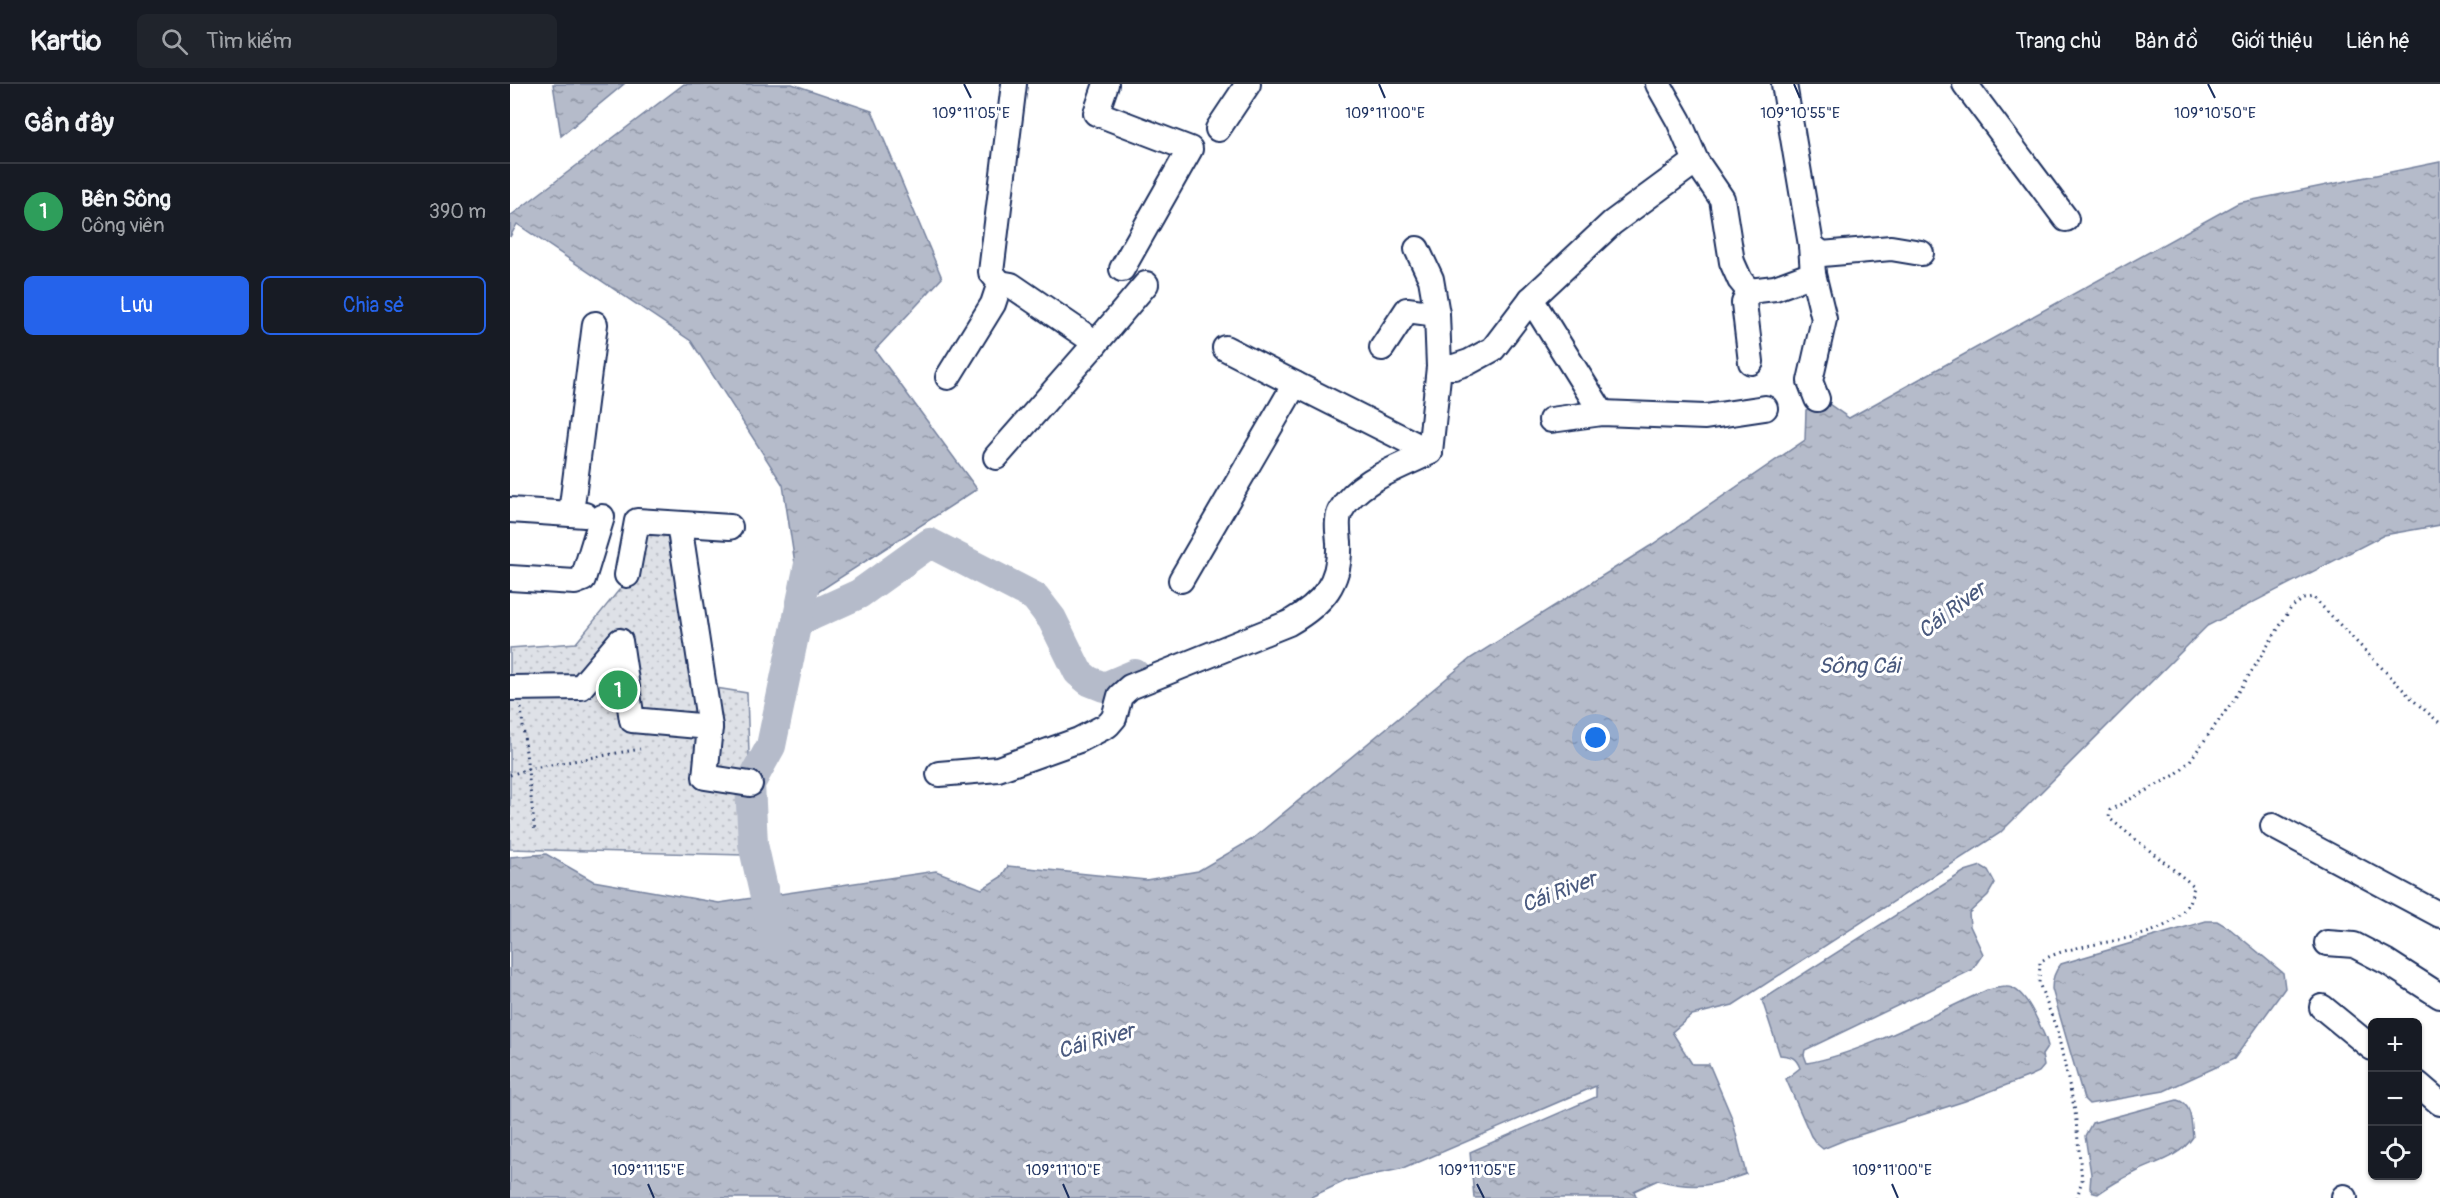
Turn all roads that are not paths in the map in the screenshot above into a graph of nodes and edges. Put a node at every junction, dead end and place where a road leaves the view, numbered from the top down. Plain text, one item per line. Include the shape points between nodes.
1 (1014, 84) edge
2 (1106, 84) edge
3 (1248, 84) edge
4 (1658, 84) edge
5 (1784, 84) edge
6 (1965, 84) edge
7 (1218, 129) dead end
8 (1696, 161) junction
9 (2066, 219) dead end
10 (1811, 245) junction
11 (1417, 249) dead end
12 (1921, 254) dead end
13 (1122, 269) dead end
14 (1813, 274) junction
15 (1000, 283) junction
16 (1146, 284) dead end
17 (1749, 291) junction
18 (1531, 299) junction
19 (1437, 314) junction
20 (595, 324) dead end
21 (1096, 343) junction
22 (1226, 348) dead end
23 (1382, 348) dead end
24 (1751, 362) dead end
25 (1439, 367) junction
26 (948, 377) dead end
27 (1295, 384) junction
28 (1817, 399) dead end
29 (1765, 408) dead end
30 (1602, 413) junction
31 (1551, 420) dead end
32 (1430, 452) junction
33 (996, 457) dead end
34 (510, 510) edge
35 (571, 513) junction
36 (602, 517) junction
37 (637, 521) junction
38 (679, 524) junction
39 (730, 527) dead end
40 (627, 575) dead end
41 (510, 578) edge
42 (1181, 580) dead end
43 (514, 688) edge
44 (710, 726) junction
45 (939, 774) dead end
46 (750, 784) dead end
47 (2273, 826) dead end
48 (2440, 915) edge
49 (2327, 943) dead end
50 (2440, 996) edge
51 (2322, 1007) dead end
52 (2368, 1044) edge
53 (2422, 1087) edge
54 (2440, 1103) edge

1 - 15 street via 991,272
2 - 13 street via 1096,113 1190,149
3 - 7 street
4 - 8 street
5 - 10 street
6 - 9 street
8 - 17 street via 1722,199 1732,262
8 - 18 street via 1612,224
10 - 12 street via 1822,254 1891,248
10 - 14 street
11 - 19 street via 1431,279
14 - 17 street via 1775,288
14 - 28 street via 1824,319 1810,381
15 - 21 street via 1011,285
15 - 26 street via 993,304
16 - 21 street
17 - 24 street via 1744,303
18 - 25 street via 1503,338 1484,356 1454,367
18 - 30 street
19 - 23 street via 1407,310
19 - 25 street
20 - 35 street
21 - 33 street
22 - 27 street
25 - 32 street
27 - 32 street
27 - 42 street
29 - 30 street via 1705,417
30 - 31 street
32 - 45 street via 1384,474 1347,501 1339,512 1338,568 1310,610 1289,623 1130,687 1120,696 1108,725 1079,740 998,769
34 - 35 street
35 - 36 street
36 - 37 street
36 - 41 street via 583,579 575,582
37 - 38 street
37 - 40 street
38 - 39 street
38 - 44 street
43 - 44 street via 581,687 620,641 632,720
44 - 46 street via 705,777
47 - 48 street
49 - 50 street via 2354,945
51 - 52 street
53 - 54 street

